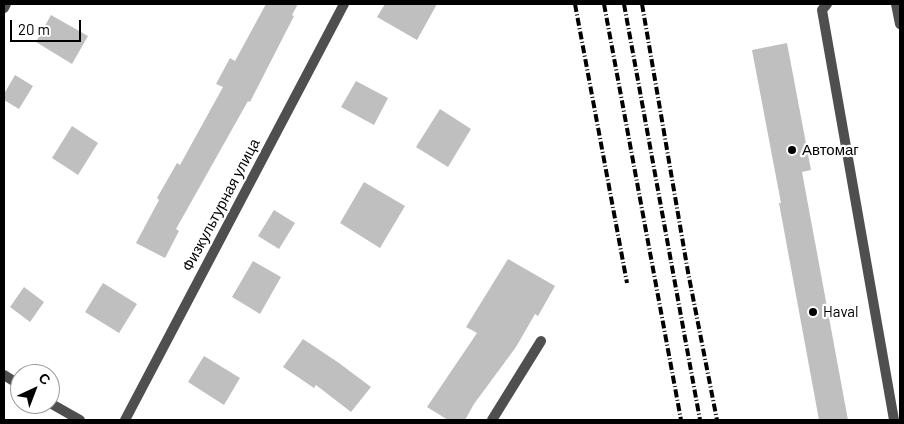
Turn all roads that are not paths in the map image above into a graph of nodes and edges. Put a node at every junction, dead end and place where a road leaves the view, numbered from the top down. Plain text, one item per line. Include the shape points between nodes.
1 (6, 4) edge
2 (344, 4) edge
3 (896, 4) edge
4 (823, 6) edge
5 (4, 8) edge
6 (900, 24) edge
7 (541, 340) dead end
8 (60, 408) edge
9 (80, 420) edge
10 (125, 420) edge
11 (492, 420) edge
12 (894, 420) edge

1 - 5 street
2 - 10 street, Физкультурная улица
3 - 6 street
4 - 12 street
7 - 11 street
8 - 9 street

